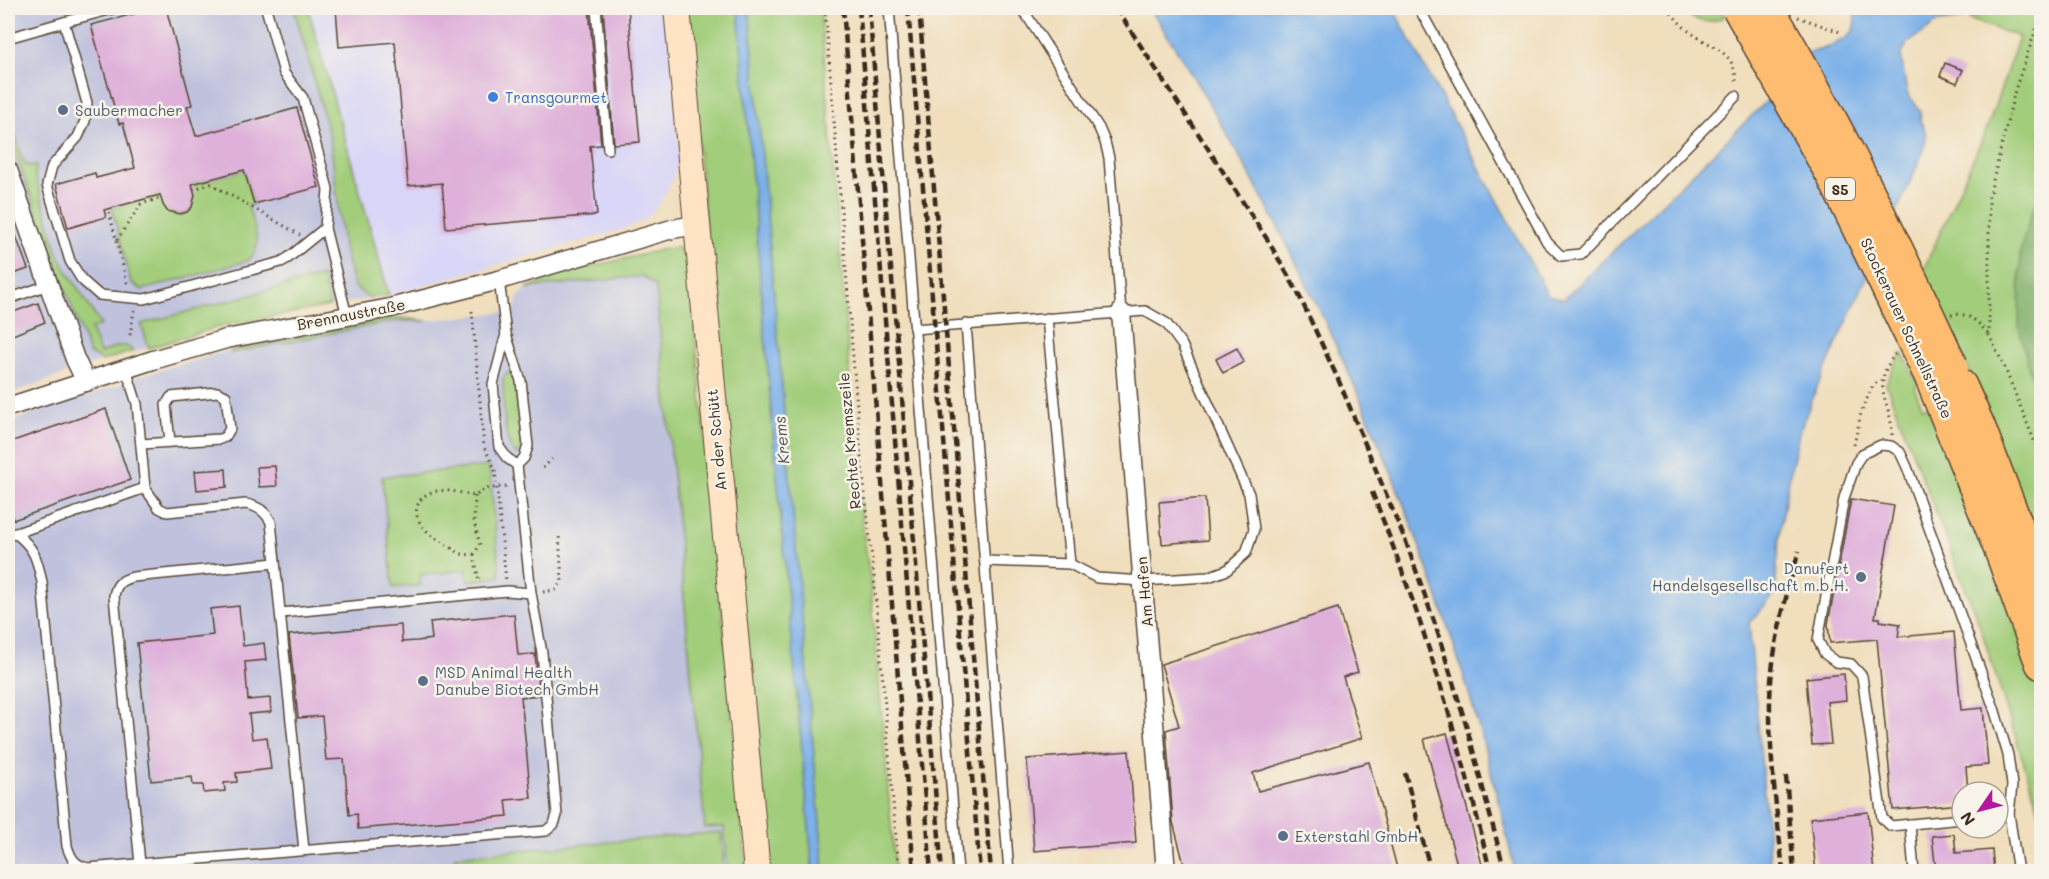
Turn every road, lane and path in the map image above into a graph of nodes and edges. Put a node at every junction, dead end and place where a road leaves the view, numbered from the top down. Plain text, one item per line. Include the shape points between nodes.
1 (116, 8) edge
2 (266, 8) edge
3 (596, 8) edge
4 (677, 8) edge
5 (825, 8) edge
6 (889, 8) edge
7 (1022, 8) edge
8 (1419, 8) edge
9 (1668, 8) edge
10 (1739, 8) edge
11 (1780, 11) edge
12 (2042, 12) edge
13 (64, 22) junction
14 (1843, 33) dead end
15 (8, 38) edge
16 (1736, 96) joint
17 (608, 149) dead end
18 (8, 170) edge
19 (194, 189) dead end
20 (161, 198) dead end
21 (109, 212) dead end
22 (696, 225) junction
23 (325, 228) junction
24 (310, 240) junction
25 (116, 242) junction
26 (499, 280) junction
27 (48, 285) junction
28 (131, 298) junction
29 (8, 299) edge
30 (1121, 312) junction
31 (347, 316) junction
32 (1047, 318) junction
33 (966, 324) junction
34 (914, 328) junction
35 (506, 334) junction
36 (130, 335) dead end
37 (126, 369) junction
38 (1941, 371) junction
39 (86, 382) junction
40 (8, 407) edge
41 (170, 442) junction
42 (141, 444) junction
43 (1892, 446) junction
44 (1862, 454) junction
45 (552, 459) dead end
46 (2042, 460) edge
47 (518, 465) junction
48 (543, 468) dead end
49 (507, 486) dead end
50 (145, 488) junction
51 (475, 496) junction
52 (11, 534) edge
53 (558, 534) dead end
54 (474, 554) junction
55 (985, 561) junction
56 (275, 563) junction
57 (1070, 564) junction
58 (1143, 581) junction
59 (481, 593) junction
60 (531, 593) junction
61 (2042, 593) edge
62 (281, 612) junction
63 (2042, 663) edge
64 (2010, 804) edge
65 (1950, 820) edge
66 (2010, 820) edge
67 (1910, 824) junction
68 (304, 850) junction
69 (140, 864) junction
70 (756, 872) edge
71 (899, 872) edge
72 (958, 872) edge
73 (1009, 872) edge
74 (1166, 872) edge
75 (1914, 872) edge
76 (2018, 872) edge

1 - 13 lane
2 - 23 lane via 284,73 303,98 328,189
3 - 17 lane
4 - 22 street, An der Schütt
5 - 71 path, Rechte Kremszeile
6 - 34 lane
7 - 30 lane via 1105,142
8 - 16 lane via 1547,242 1561,256 1581,254
9 - 16 path via 1691,33 1729,58 1736,77
10 - 38 highway, Stockerauer Schnellstraße / S5, bridge
11 - 14 path
11 - 38 highway, Stockerauer Schnellstraße / S5, bridge via 1820,100 1900,255
12 - 46 path via 2015,90 1989,197 1989,335
13 - 15 lane
13 - 28 lane via 87,103 86,121 78,137 52,166 47,185 70,261 82,280 99,295
18 - 27 street
19 - 24 path via 211,184
20 - 25 path via 141,204
21 - 25 path
22 - 26 street, Brennaustraße
22 - 70 street, An der Schütt
23 - 24 lane
23 - 31 lane
24 - 28 lane via 280,262 144,299
25 - 28 path
26 - 31 street, Brennaustraße
26 - 35 lane
27 - 29 lane
27 - 39 street
28 - 36 path via 134,313
30 - 32 lane
30 - 58 street, Am Hafen
30 - 58 lane via 1145,311 1166,323 1182,345 1249,494 1254,529 1246,553 1227,570 1208,577
31 - 37 street, Brennaustraße via 226,339
32 - 33 lane
32 - 57 lane
33 - 34 lane
33 - 55 lane
34 - 72 lane
35 - 47 lane via 522,381 528,446
35 - 47 lane via 493,384 499,447
37 - 39 street, Brennaustraße
37 - 42 lane via 137,404
38 - 61 highway, Stockerauer Schnellstraße / S5 via 1978,426
38 - 63 highway, Stockerauer Schnellstraße / S5
39 - 40 street, Brennaustraße
41 - 41 lane via 229,434 226,396 217,392 171,397 166,405
41 - 42 lane
42 - 50 lane
43 - 44 lane via 1881,445
43 - 44 path via 1892,420 1881,380 1873,385 1853,444
43 - 64 lane via 1907,467 1994,708 2008,755
44 - 67 lane via 1844,498 1818,640 1825,654 1836,662 1851,664 1862,676 1882,818 1891,826
45 - 48 path
47 - 60 lane
49 - 51 path via 486,489
50 - 52 lane
50 - 56 lane via 159,508 167,512 257,506 271,522
51 - 54 path via 474,521 480,545
51 - 54 path via 447,490 431,492 420,500 416,512 425,529 459,553
52 - 69 lane via 28,543 37,558 42,582 71,858 88,868
53 - 60 path via 562,581 555,590
54 - 59 path
55 - 57 lane
55 - 73 lane
56 - 62 lane
56 - 69 lane via 133,577 116,586
57 - 58 lane via 1097,578
58 - 74 street, Am Hafen
59 - 60 lane
59 - 62 lane
60 - 68 lane via 542,653 558,815 554,824 546,831
62 - 68 lane
65 - 67 lane
66 - 76 lane
67 - 75 lane
68 - 69 lane

